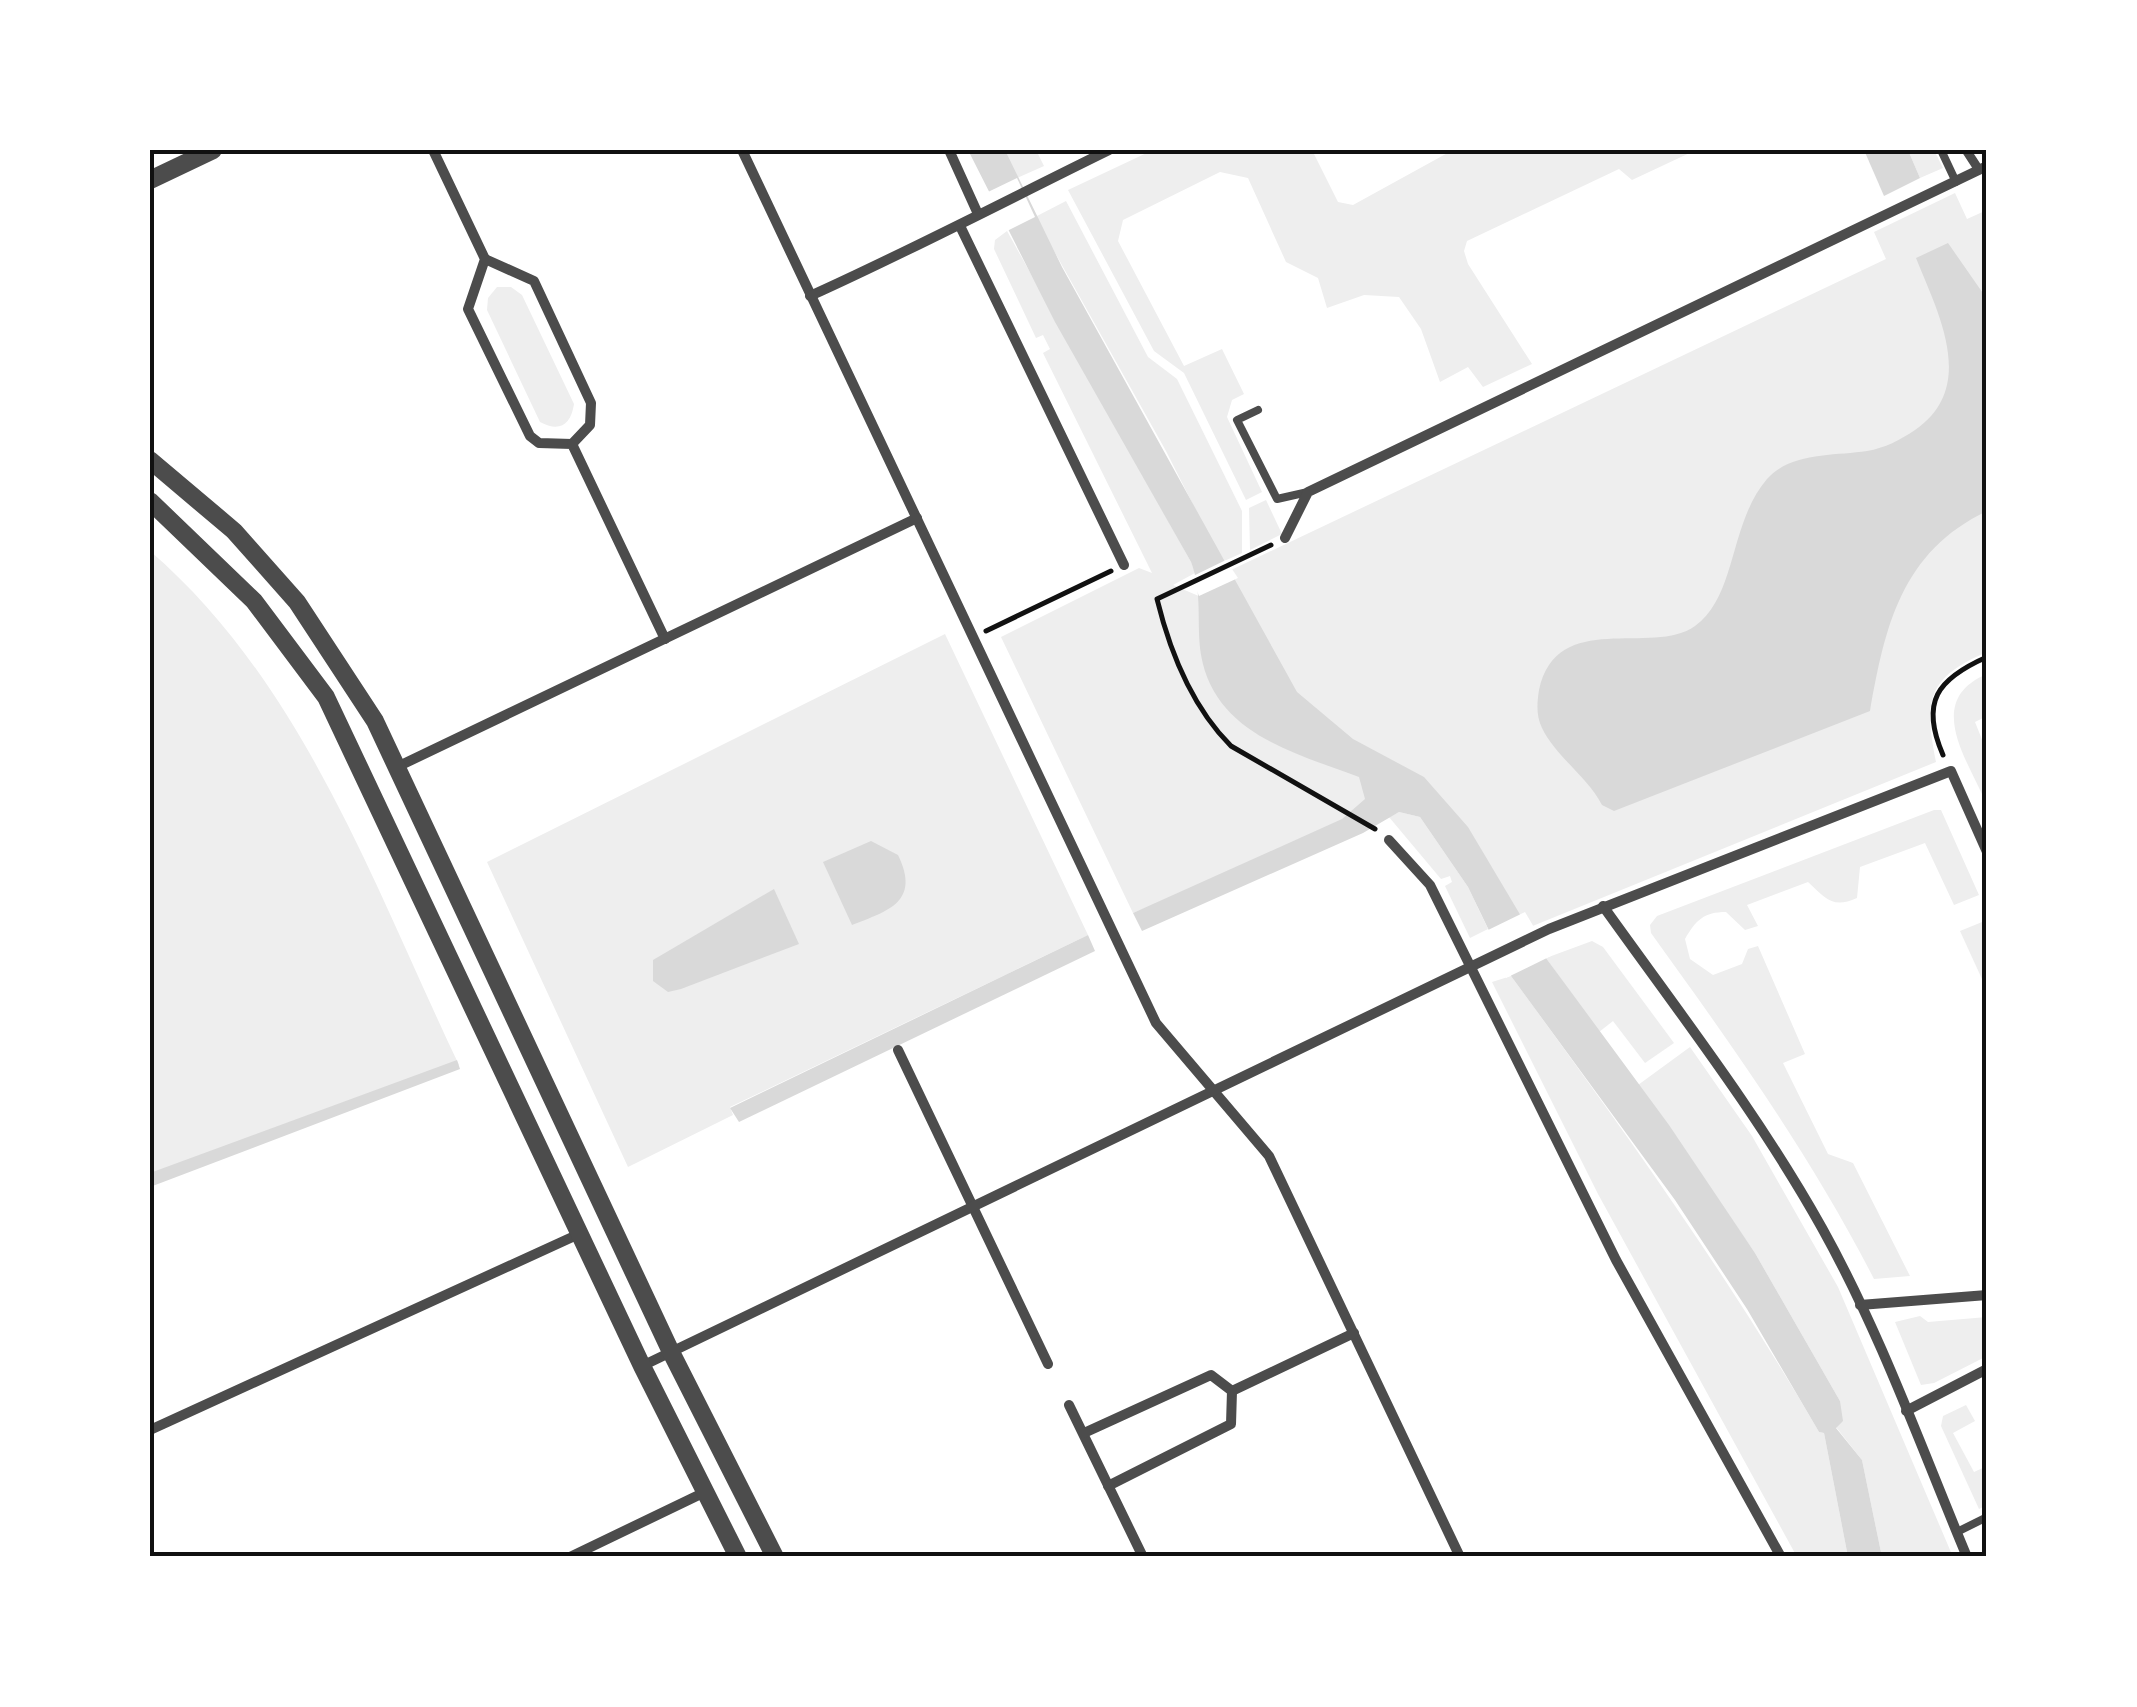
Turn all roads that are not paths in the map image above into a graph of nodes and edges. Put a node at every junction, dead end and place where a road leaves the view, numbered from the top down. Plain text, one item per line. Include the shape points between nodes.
1 (213, 150) edge
2 (433, 150) edge
3 (742, 150) edge
4 (948, 150) edge
5 (1109, 150) edge
6 (1941, 150) edge
7 (1966, 150) edge
8 (1983, 168) edge
9 (150, 180) edge
10 (1956, 182) junction
11 (978, 214) junction
12 (961, 228) junction
13 (485, 259) junction
14 (810, 296) junction
15 (1258, 410) dead end
16 (572, 444) junction
17 (150, 460) edge
18 (1308, 492) junction
19 (150, 502) edge
20 (917, 518) junction
21 (1285, 538) road end
22 (1124, 565) road end
23 (665, 639) junction
24 (399, 766) junction
25 (1389, 840) dead end
26 (1987, 852) edge
27 (1602, 906) junction
28 (1470, 966) junction
29 (898, 1050) dead end
30 (1214, 1091) junction
31 (974, 1206) junction
32 (579, 1234) junction
33 (1987, 1295) edge
34 (1860, 1306) junction
35 (1354, 1333) junction
36 (672, 1352) junction
37 (1048, 1364) dead end
38 (642, 1366) junction
39 (1987, 1369) edge
40 (1232, 1391) junction
41 (1069, 1405) dead end
42 (1906, 1411) junction
43 (150, 1430) edge
44 (1084, 1434) junction
45 (1108, 1486) junction
46 (703, 1493) junction
47 (1987, 1517) edge
48 (1956, 1532) junction
49 (570, 1557) edge
50 (738, 1557) edge
51 (775, 1557) edge
52 (1143, 1557) edge
53 (1460, 1557) edge
54 (1780, 1557) edge
55 (1967, 1557) edge

1 - 9 street
2 - 13 street
3 - 14 street
4 - 11 street
5 - 11 street
6 - 10 lane
7 - 8 street
8 - 10 street
10 - 18 street
11 - 12 street
12 - 14 street
12 - 22 street
13 - 16 street via 534,280 591,403 590,425
13 - 16 street via 468,309 530,436
14 - 20 street
15 - 18 lane via 1237,420 1276,499
16 - 23 street
17 - 24 street via 234,531 297,602 349,675
18 - 21 street
19 - 32 street via 254,601 326,697
20 - 23 street
20 - 30 street via 1156,1023
23 - 24 street
24 - 36 street
25 - 28 street via 1430,886
26 - 27 street via 1951,771
27 - 28 street
27 - 34 street via 1761,1130 1822,1228
28 - 30 street
28 - 54 street via 1616,1260
29 - 31 street
30 - 31 street
30 - 35 street via 1269,1156
31 - 36 street
31 - 37 street
32 - 38 street
32 - 43 street
33 - 34 street
34 - 42 street
35 - 40 street
35 - 53 street
36 - 38 street
36 - 51 street
38 - 46 street
39 - 42 street
40 - 44 street via 1210,1375
40 - 45 street via 1232,1424
41 - 44 street
42 - 48 street
44 - 45 street
45 - 52 street
46 - 49 street
46 - 50 street
47 - 48 lane
48 - 55 street

